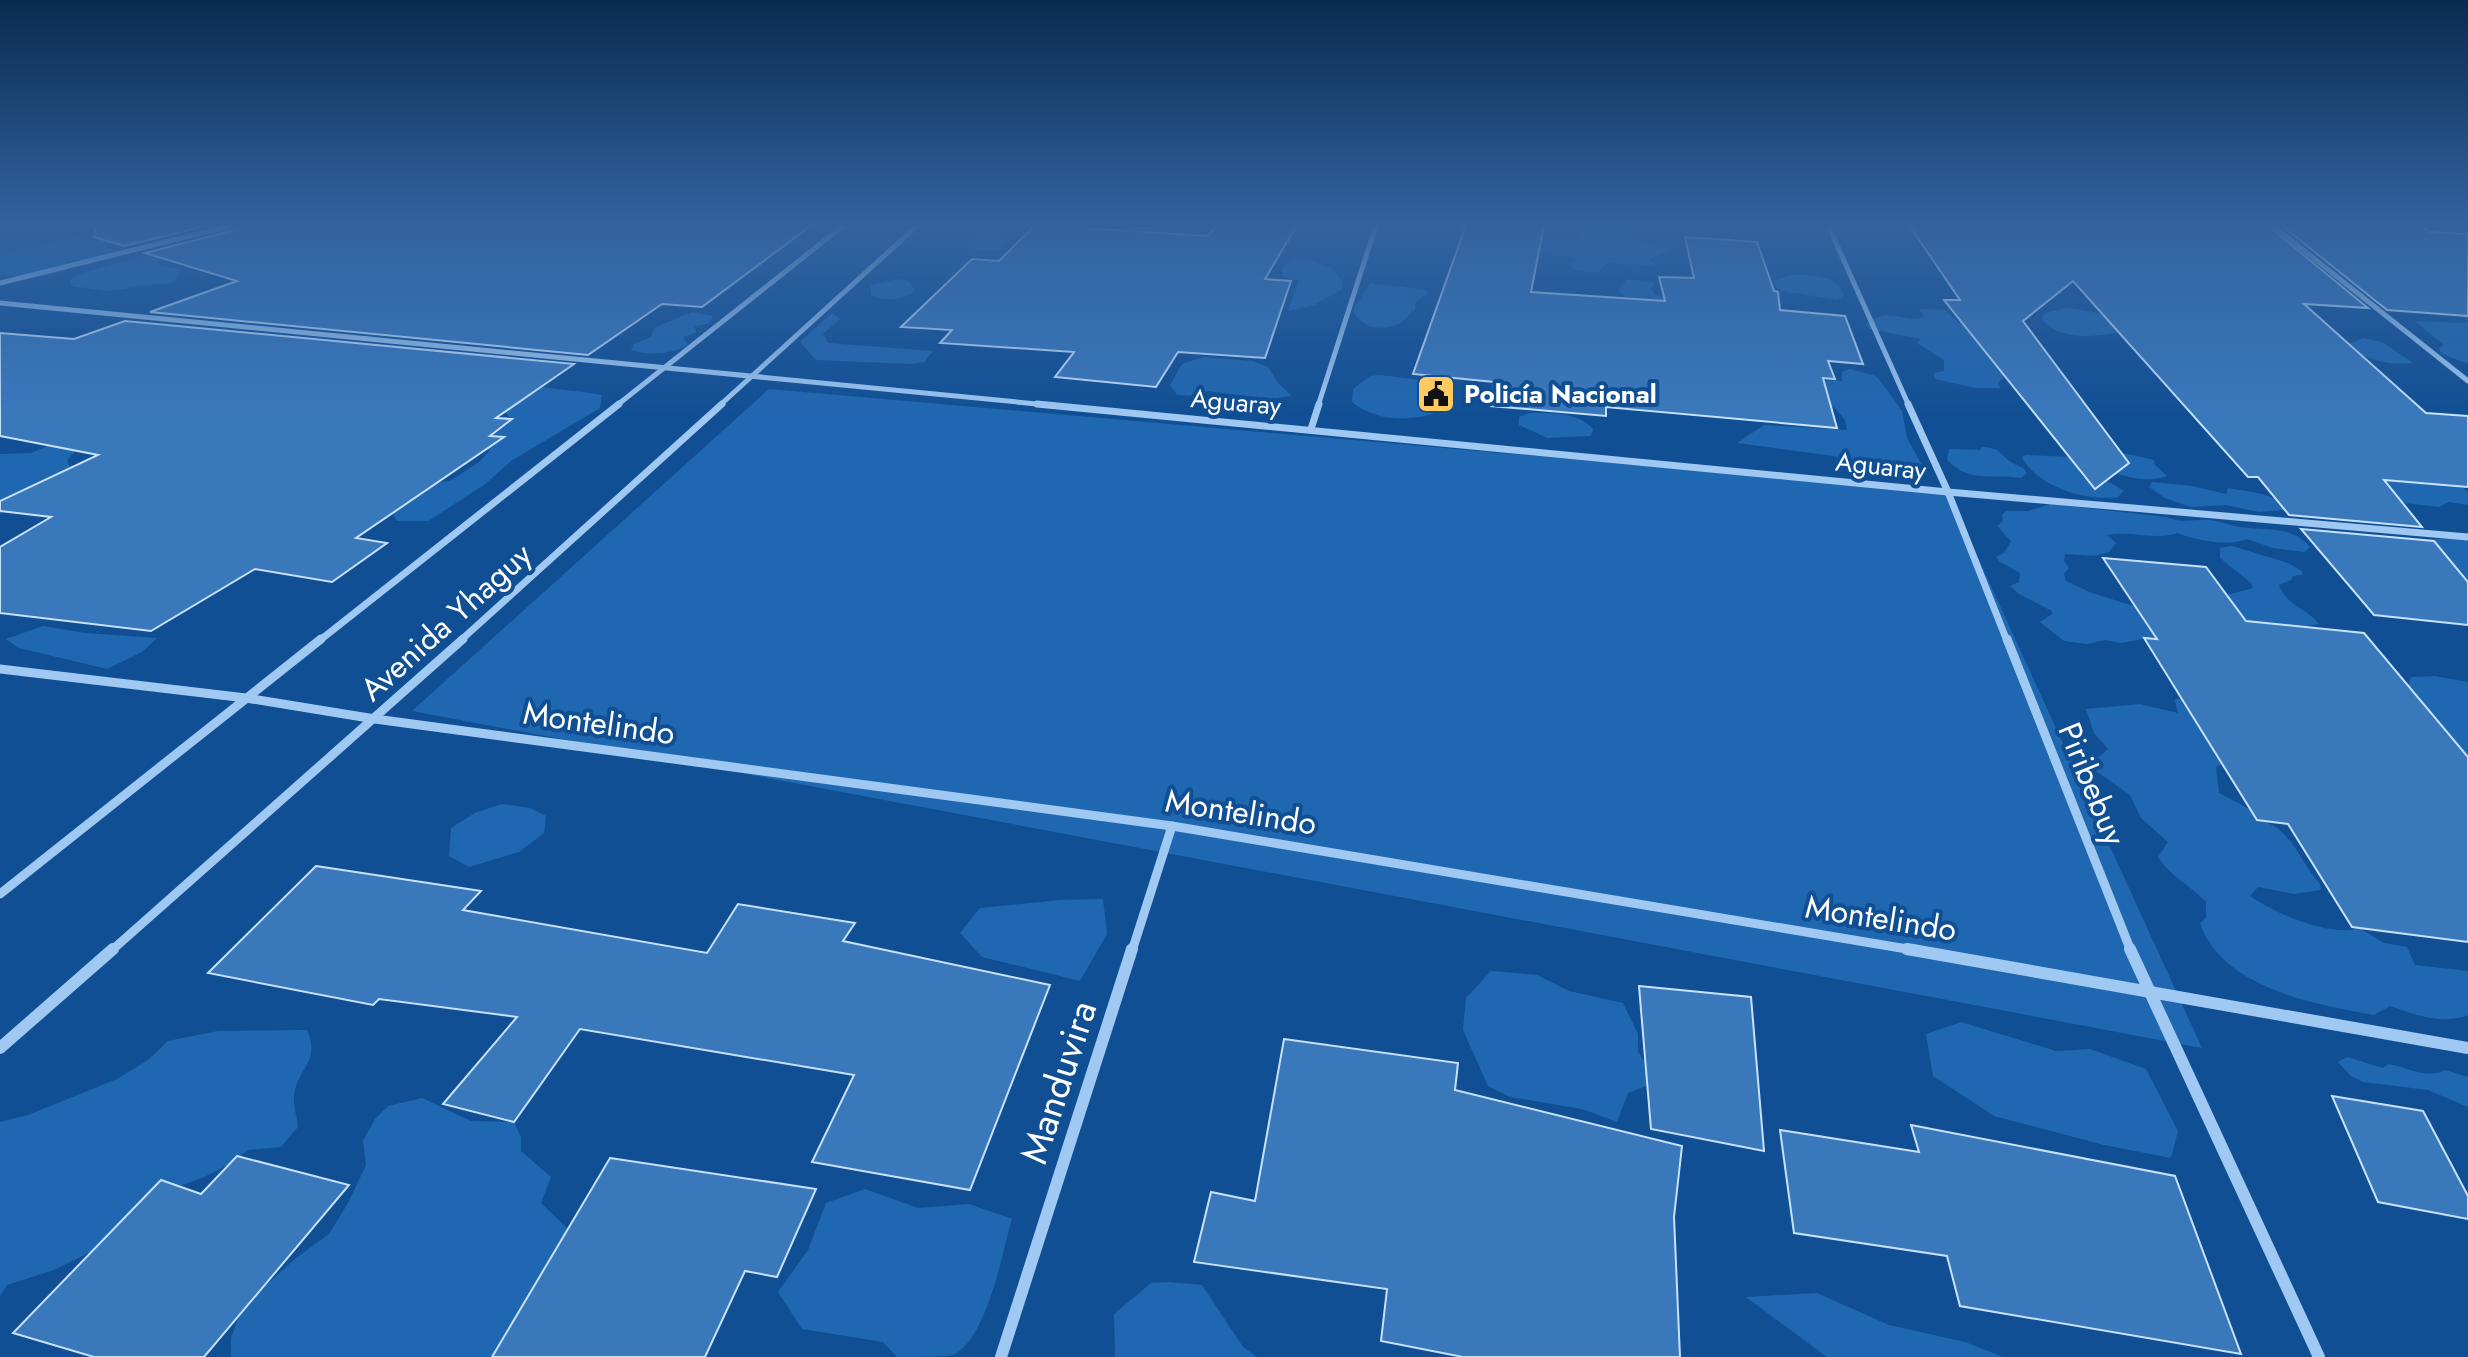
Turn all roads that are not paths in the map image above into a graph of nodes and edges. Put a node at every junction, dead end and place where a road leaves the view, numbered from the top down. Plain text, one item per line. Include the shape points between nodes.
1 (764, 288) edge
2 (848, 288) edge
3 (1356, 288) edge
4 (1856, 288) edge
5 (2352, 288) edge
6 (0, 303) edge
7 (664, 367) junction
8 (750, 376) junction
9 (2468, 381) edge
10 (1311, 429) junction
11 (1948, 492) junction
12 (2468, 537) edge
13 (0, 669) edge
14 (246, 698) junction
15 (375, 719) junction
16 (1172, 826) junction
17 (0, 894) edge
18 (2146, 989) junction
19 (0, 1048) edge
20 (2468, 1048) edge
21 (1001, 1357) edge
22 (2319, 1357) edge

1 - 7 street, Avenida Yhaguy
2 - 8 street, Avenida Yhaguy
3 - 10 street
4 - 11 street, Piribebuy
5 - 9 street
6 - 7 street, Aguaray
7 - 8 street, Aguaray
7 - 14 street, Avenida Yhaguy
8 - 10 street, Aguaray
8 - 15 street, Avenida Yhaguy
10 - 11 street, Aguaray
11 - 12 street, Aguaray
11 - 18 street, Piribebuy
13 - 14 street, Montelindo
14 - 15 street, Montelindo
14 - 17 street, Avenida Yhaguy
15 - 16 street, Montelindo
15 - 19 street, Avenida Yhaguy
16 - 18 street, Montelindo
16 - 21 street, Manduvira
18 - 20 street, Montelindo
18 - 22 street, Piribebuy

